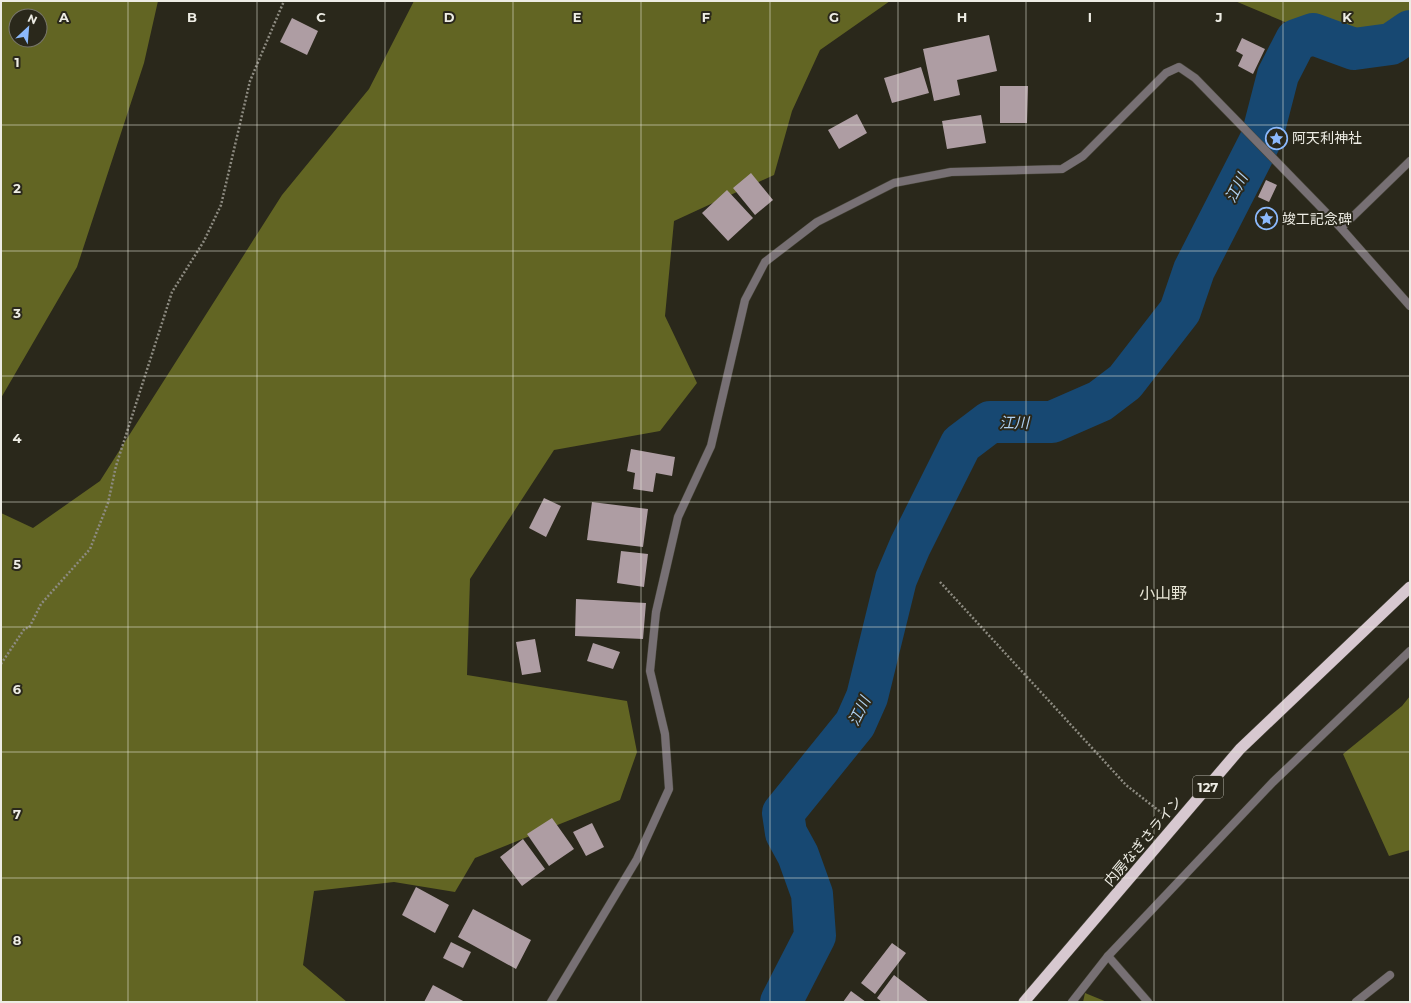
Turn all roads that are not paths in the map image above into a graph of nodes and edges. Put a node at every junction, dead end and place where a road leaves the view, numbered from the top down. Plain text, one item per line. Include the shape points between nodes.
1 (1410, 161) edge
2 (1341, 228) junction
3 (1410, 306) edge
4 (1410, 587) edge
5 (1410, 651) edge
6 (1108, 956) junction
7 (1390, 975) dead end
8 (551, 1002) edge
9 (1024, 1002) edge
10 (1072, 1002) edge
11 (1148, 1002) edge
12 (1356, 1002) edge

1 - 2 street
2 - 3 street
2 - 8 street via 1195,78 1179,67 1166,73 1083,156 1062,169 951,172 894,184 817,222 765,262 744,300 711,446 678,517 656,612 650,672 665,734 669,789 637,858
4 - 9 highway, 内房なぎさライン / 127 via 1240,749
5 - 6 street via 1273,782
6 - 10 street
6 - 11 street
7 - 12 street

